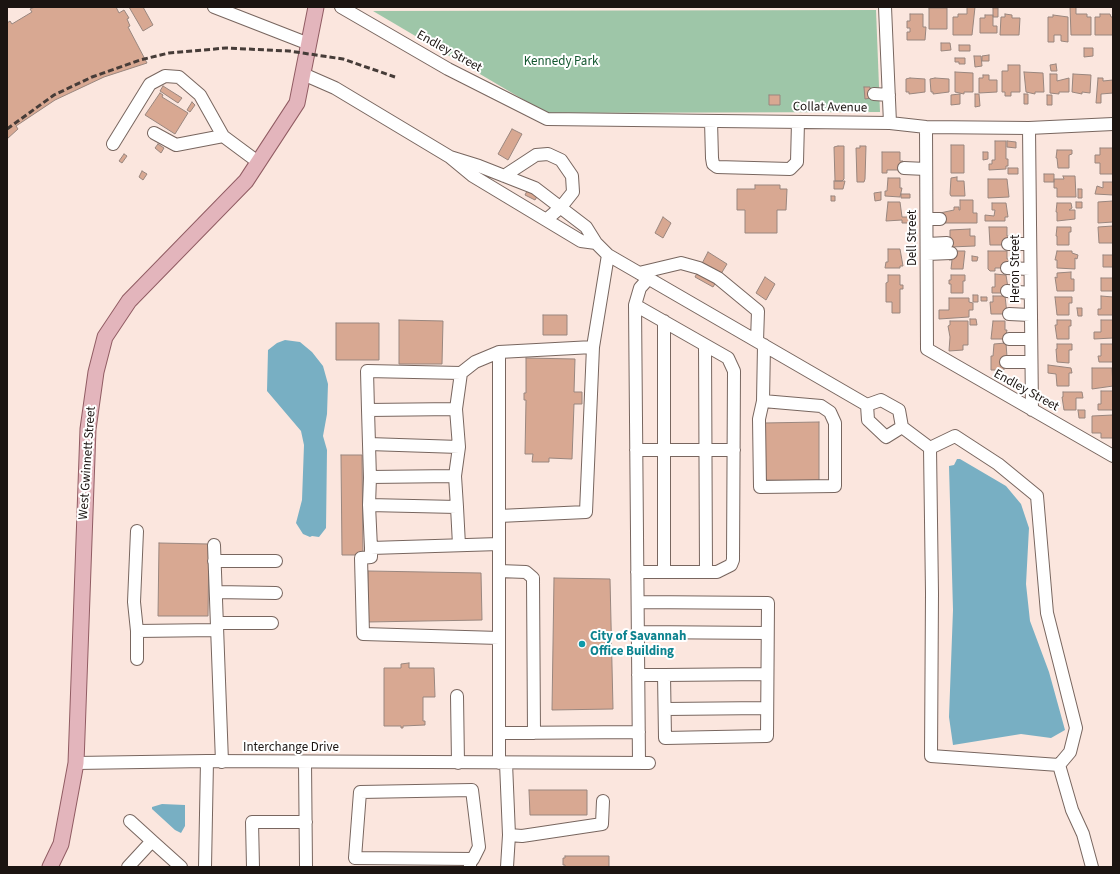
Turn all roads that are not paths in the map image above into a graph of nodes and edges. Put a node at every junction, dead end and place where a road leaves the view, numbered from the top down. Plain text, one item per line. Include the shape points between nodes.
1 (214, 7) edge
2 (316, 7) edge
3 (340, 7) edge
4 (885, 7) edge
5 (309, 44) junction
6 (303, 74) junction
7 (874, 94) dead end
8 (889, 95) junction
9 (547, 119) joint
10 (711, 121) junction
11 (798, 122) junction
12 (890, 123) junction
13 (1113, 124) edge
14 (926, 127) junction
15 (1029, 128) junction
16 (154, 132) dead end
17 (223, 136) junction
18 (113, 144) dead end
19 (450, 157) junction
20 (258, 162) junction
21 (904, 168) dead end
22 (926, 169) junction
23 (504, 176) junction
24 (561, 207) junction
25 (926, 219) junction
26 (940, 219) dead end
27 (546, 220) junction
28 (596, 243) junction
29 (1008, 244) dead end
30 (1030, 244) junction
31 (949, 248) dead end
32 (927, 249) junction
33 (608, 255) junction
34 (1008, 271) dead end
35 (1030, 272) junction
36 (643, 276) junction
37 (1007, 291) dead end
38 (1030, 292) junction
39 (635, 305) junction
40 (1009, 314) dead end
41 (1030, 315) junction
42 (664, 321) junction
43 (1009, 339) dead end
44 (1031, 339) junction
45 (761, 343) junction
46 (705, 345) junction
47 (593, 347) junction
48 (927, 349) joint
49 (499, 352) junction
50 (1006, 362) dead end
51 (1031, 362) junction
52 (461, 373) junction
53 (763, 401) junction
54 (867, 405) junction
55 (456, 409) junction
56 (368, 410) junction
57 (1032, 410) junction
58 (902, 427) junction
59 (369, 444) junction
60 (459, 447) junction
61 (930, 448) junction
62 (636, 450) junction
63 (664, 450) junction
64 (705, 450) junction
65 (734, 450) junction
66 (1113, 456) edge
67 (455, 476) junction
68 (370, 479) junction
69 (370, 505) junction
70 (457, 507) junction
71 (499, 516) junction
72 (137, 531) dead end
73 (499, 544) junction
74 (214, 545) dead end
75 (459, 545) junction
76 (371, 548) junction
77 (214, 561) junction
78 (276, 561) dead end
79 (499, 572) junction
80 (637, 572) junction
81 (664, 572) junction
82 (706, 572) junction
83 (216, 592) junction
84 (276, 593) dead end
85 (638, 602) junction
86 (272, 623) dead end
87 (217, 627) junction
88 (137, 632) junction
89 (638, 632) junction
90 (767, 633) junction
91 (499, 638) junction
92 (137, 659) dead end
93 (767, 674) junction
94 (638, 675) junction
95 (664, 675) junction
96 (457, 696) dead end
97 (767, 708) junction
98 (665, 709) junction
99 (639, 732) junction
100 (499, 733) junction
101 (534, 733) junction
102 (207, 761) junction
103 (222, 762) junction
104 (305, 762) junction
105 (76, 763) junction
106 (458, 763) junction
107 (503, 763) junction
108 (1059, 765) junction
109 (603, 801) dead end
110 (130, 821) dead end
111 (306, 822) junction
112 (509, 835) junction
113 (152, 841) junction
114 (472, 863) edge
115 (50, 867) edge
116 (128, 867) edge
117 (181, 867) edge
118 (205, 867) edge
119 (253, 867) edge
120 (306, 867) edge
121 (507, 867) edge
122 (1092, 867) edge

1 - 5 street
2 - 5 main road, West Gwinnett Street
3 - 9 street, Endley Street via 448,69
4 - 8 street
5 - 6 main road, West Gwinnett Street
6 - 19 street via 335,88
6 - 20 main road, West Gwinnett Street via 297,103
7 - 8 street
8 - 12 street
9 - 10 street, Collat Avenue
10 - 11 street, Collat Avenue
10 - 11 street via 713,164 790,169 797,162
11 - 12 street, Collat Avenue
12 - 14 street, Collat Avenue
13 - 15 street, Collat Avenue
14 - 15 street, Collat Avenue
14 - 22 street, Dell Street
15 - 30 street, Heron Street
16 - 17 street via 176,145
17 - 18 street via 200,95 179,78 166,76 150,84
17 - 20 street
19 - 23 street
19 - 27 street via 473,176
20 - 105 main road, West Gwinnett Street via 246,181 129,301 105,337 96,372 88,429
21 - 22 street
22 - 25 street, Dell Street
23 - 24 street via 535,188
23 - 24 street via 536,156 548,154 561,160 572,176 573,192
24 - 27 street
24 - 28 street via 586,227
25 - 26 street
25 - 32 street, Dell Street
27 - 28 street via 581,241
28 - 33 street
29 - 30 street
30 - 35 street, Heron Street
31 - 32 street
32 - 48 street, Dell Street
33 - 36 street
33 - 47 street
34 - 35 street
35 - 38 street, Heron Street
36 - 39 street
36 - 45 street
36 - 45 street via 681,262 700,268 718,278 758,311
37 - 38 street
38 - 41 street, Heron Street
39 - 42 street
39 - 62 street
40 - 41 street
41 - 44 street, Heron Street
42 - 46 street
42 - 63 street
43 - 44 street
44 - 51 street, Heron Street
45 - 53 street
45 - 54 street
46 - 64 street
46 - 65 street via 728,358 734,371
47 - 49 street
47 - 71 street via 586,512
48 - 57 street, Endley Street
49 - 52 street via 475,362
49 - 71 street
50 - 51 street
51 - 57 street, Heron Street
52 - 55 street
52 - 56 street via 367,371
53 - 53 street via 759,419 760,487 835,486 835,423 830,412 821,406
54 - 58 street via 881,400 899,410
54 - 58 street via 868,420 886,437
55 - 56 street
55 - 60 street
56 - 59 street
57 - 66 street, Endley Street
58 - 61 street
59 - 60 street
59 - 68 street
60 - 67 street
61 - 108 street via 956,436 998,464 1037,496 1047,613 1076,728 1070,752
61 - 108 street via 931,756
62 - 63 street
62 - 80 street
63 - 64 street
63 - 81 street
64 - 65 street
64 - 82 street
65 - 82 street via 733,560 731,565 717,572
67 - 68 street
67 - 70 street
68 - 69 street
69 - 70 street
69 - 76 street
70 - 75 street
71 - 73 street
72 - 88 street via 134,602
73 - 75 street
73 - 79 street
74 - 77 street
75 - 76 street
76 - 91 street via 371,557 361,558 363,634
77 - 78 street
77 - 83 street
79 - 91 street
79 - 101 street via 526,572 533,578
80 - 81 street
80 - 85 street
81 - 82 street
83 - 84 street
83 - 87 street
85 - 89 street
85 - 90 street via 768,603
86 - 87 street
87 - 88 street
87 - 103 street
88 - 92 street
89 - 90 street
89 - 94 street
90 - 93 street
91 - 100 street
93 - 95 street
93 - 97 street
94 - 95 street
94 - 99 street
95 - 98 street
96 - 106 street
97 - 98 street
97 - 98 street via 767,736 666,738
99 - 101 street
99 - 107 street, Interchange Drive via 644,763
100 - 101 street
100 - 107 street
102 - 103 street, Interchange Drive
102 - 105 street, Interchange Drive
102 - 118 street
103 - 104 street, Interchange Drive
104 - 106 street, Interchange Drive
104 - 111 street
105 - 115 main road, West Gwinnett Street via 61,844
106 - 107 street, Interchange Drive
107 - 112 street
108 - 122 street via 1072,810 1084,834
109 - 112 street via 602,824 522,836
110 - 113 street
111 - 119 street via 252,822
111 - 120 street
112 - 121 street
113 - 116 street
113 - 117 street
114 - 114 street via 479,846 472,790 360,792 355,858

